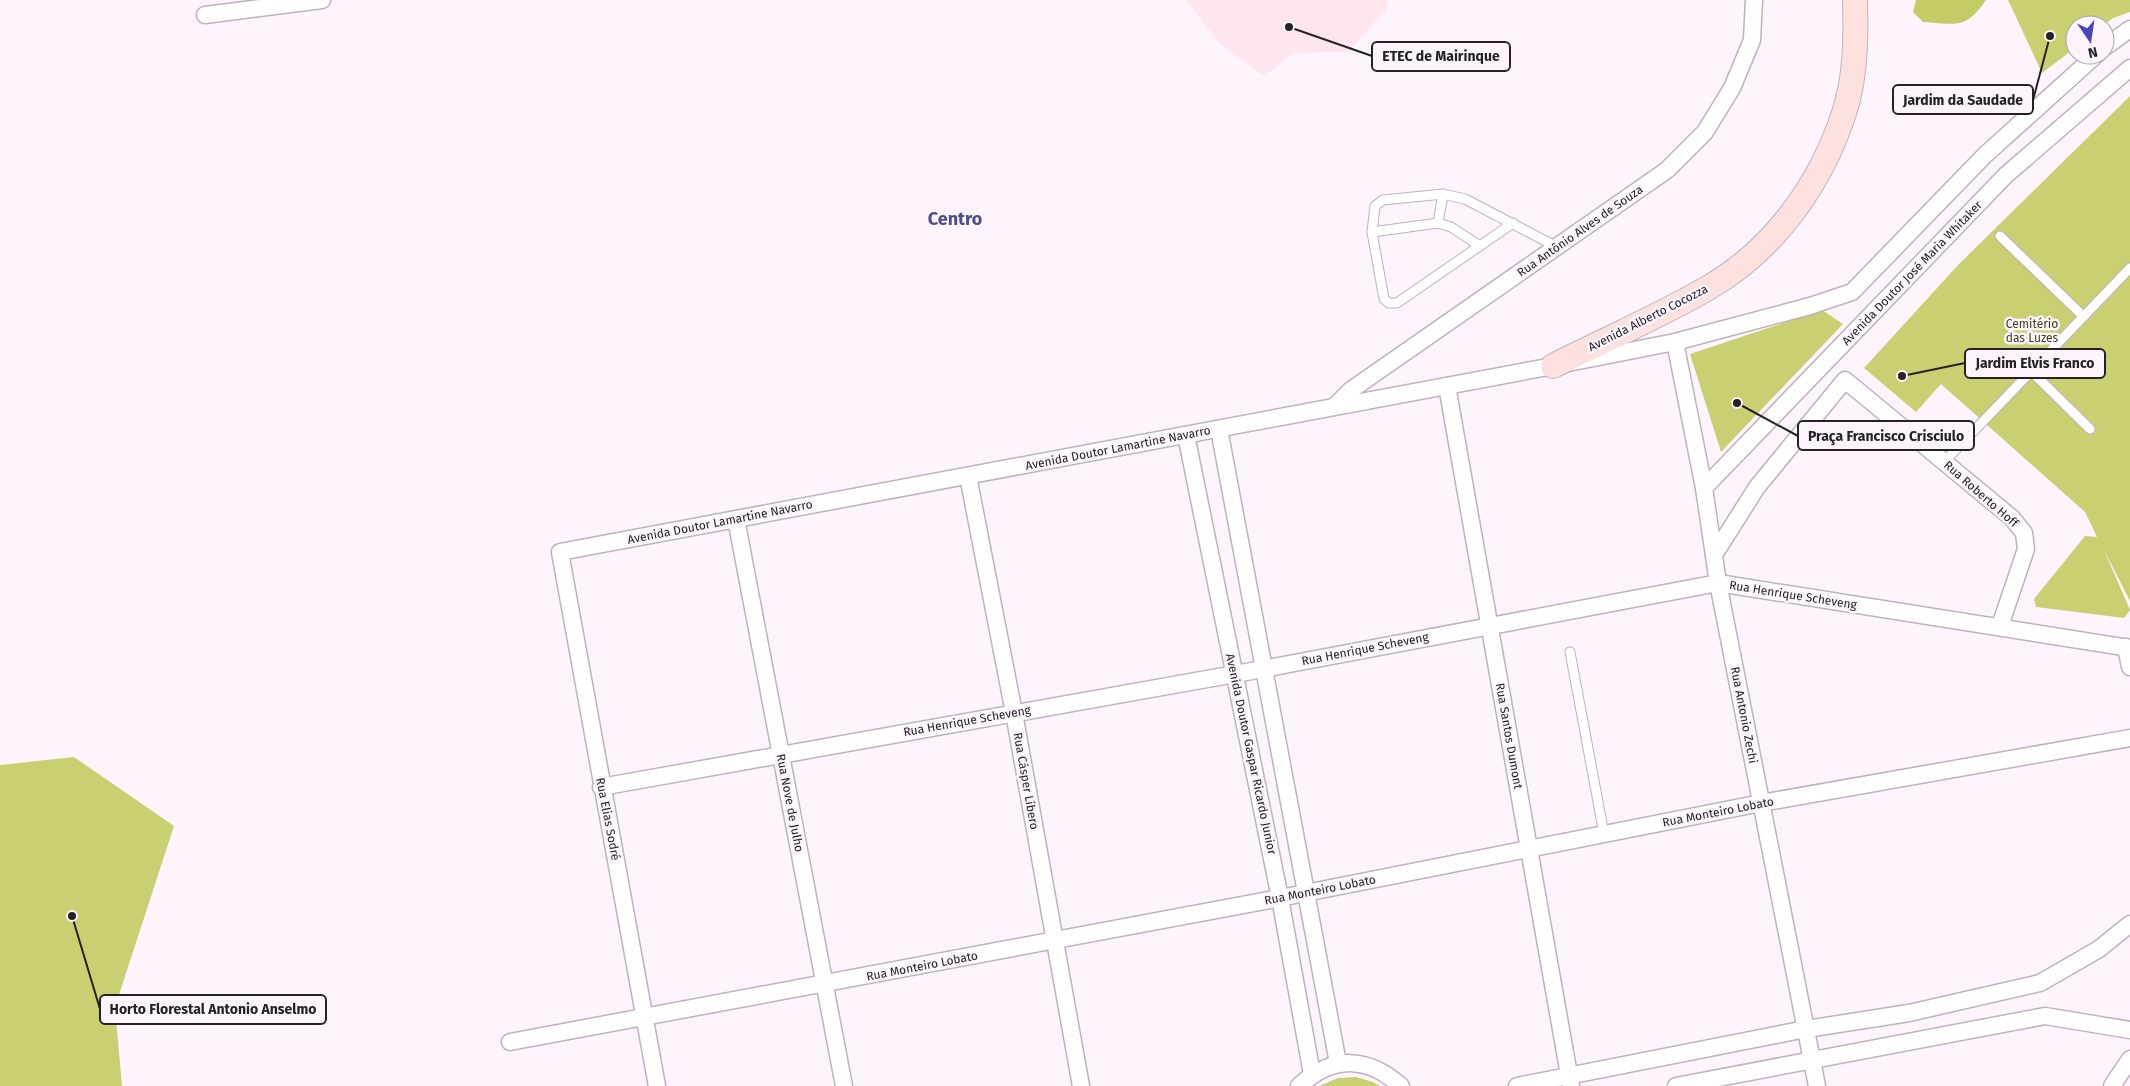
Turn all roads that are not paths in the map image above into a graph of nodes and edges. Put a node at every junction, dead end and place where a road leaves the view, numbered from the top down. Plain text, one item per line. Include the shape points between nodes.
1 (322, 0) edge
2 (1754, 0) edge
3 (1855, 0) edge
4 (205, 16) dead end
5 (2130, 29) edge
6 (2115, 40) edge
7 (2085, 65) edge
8 (2130, 68) edge
9 (1443, 194) junction
10 (1438, 223) junction
11 (1513, 223) junction
12 (1372, 232) junction
13 (2000, 236) dead end
14 (1480, 246) junction
15 (1557, 247) junction
16 (2130, 268) edge
17 (2083, 316) junction
18 (1676, 342) junction
19 (1553, 366) junction
20 (2030, 370) junction
21 (1447, 386) junction
22 (1334, 408) junction
23 (1219, 429) junction
24 (2090, 429) dead end
25 (1186, 435) junction
26 (1944, 462) junction
27 (968, 476) junction
28 (1704, 488) junction
29 (736, 519) junction
30 (560, 552) joint
31 (1714, 555) junction
32 (1718, 583) junction
33 (1490, 626) junction
34 (2000, 626) junction
35 (2128, 648) edge
36 (1570, 652) dead end
37 (2130, 667) edge
38 (1263, 668) junction
39 (1235, 674) junction
40 (1014, 713) junction
41 (2130, 738) edge
42 (781, 755) junction
43 (601, 787) junction
44 (1761, 803) junction
45 (1604, 834) junction
46 (1529, 849) junction
47 (1305, 892) junction
48 (1280, 898) junction
49 (2130, 924) edge
50 (1055, 940) junction
51 (825, 985) junction
52 (645, 1019) junction
53 (1806, 1029) junction
54 (2130, 1030) edge
55 (510, 1042) dead end
56 (2130, 1059) edge
57 (1812, 1061) junction
58 (1338, 1064) junction
59 (1312, 1074) junction
60 (1570, 1081) edge
61 (657, 1086) edge
62 (844, 1086) edge
63 (1081, 1086) edge
64 (1299, 1086) edge
65 (1401, 1086) edge
66 (1516, 1086) edge
67 (1676, 1086) edge
68 (1817, 1086) edge
69 (2112, 1086) edge

1 - 4 street
2 - 15 street, Rua Antônio Alves de Souza via 1752,40 1732,88 1705,132 1668,170
3 - 19 street, Avenida Alberto Cocozza via 1854,60 1844,111 1821,170 1790,217 1750,257 1709,287
5 - 6 street
7 - 18 street via 1985,155 1852,292
8 - 28 street, Avenida Doutor José Maria Whitaker via 2006,175
9 - 10 lane
9 - 11 lane via 1465,199
9 - 12 lane via 1384,200 1375,206
10 - 12 lane
10 - 14 lane via 1451,226
11 - 14 lane
11 - 15 lane
12 - 14 lane via 1384,299 1389,303 1398,303
13 - 17 lane
15 - 22 street, Rua Antônio Alves de Souza via 1351,390
16 - 17 lane
17 - 20 lane
18 - 19 street, Avenida Doutor Lamartine Navarro
18 - 28 street, Rua Antonio Zechi
19 - 21 street, Avenida Doutor Lamartine Navarro
20 - 24 lane
20 - 26 lane
21 - 22 street, Avenida Doutor Lamartine Navarro
21 - 33 street, Rua Santos Dumont
22 - 23 street, Avenida Doutor Lamartine Navarro
23 - 25 street, Avenida Doutor Lamartine Navarro
23 - 38 street, Avenida Doutor Gaspar Ricardo Junior
25 - 27 street, Avenida Doutor Lamartine Navarro
25 - 39 street, Avenida Doutor Gaspar Ricardo Junior
26 - 31 street, Rua Roberto Hoff via 1845,380 1757,487
26 - 34 street, Rua Roberto Hoff via 2012,518 2024,533 2026,550
27 - 29 street, Avenida Doutor Lamartine Navarro
27 - 40 street, Rua Cásper Líbero
28 - 31 street, Rua Antonio Zechi
29 - 30 street, Avenida Doutor Lamartine Navarro
29 - 42 street, Rua Nove de Julho
30 - 43 street, Rua Elias Sodré
31 - 32 street, Rua Antonio Zechi
32 - 33 street, Rua Henrique Scheveng
32 - 34 street, Rua Henrique Scheveng
32 - 44 street, Rua Antonio Zechi
33 - 38 street, Rua Henrique Scheveng
33 - 46 street, Rua Santos Dumont
34 - 35 street, Rua Henrique Scheveng
35 - 37 street
36 - 45 lane
38 - 39 street, Rua Henrique Scheveng
38 - 47 street, Avenida Doutor Gaspar Ricardo Junior
39 - 40 street, Rua Henrique Scheveng
39 - 48 street, Avenida Doutor Gaspar Ricardo Junior
40 - 42 street, Rua Henrique Scheveng
40 - 50 street, Rua Cásper Líbero
41 - 44 street, Rua Monteiro Lobato
42 - 43 street, Rua Henrique Scheveng
42 - 51 street, Rua Nove de Julho
43 - 52 street, Rua Elias Sodré
44 - 45 street, Rua Monteiro Lobato
44 - 53 street, Rua Antonio Zechi
45 - 46 street, Rua Monteiro Lobato
46 - 47 street, Rua Monteiro Lobato
46 - 60 street, Rua Santos Dumont
47 - 48 street, Rua Monteiro Lobato
47 - 58 street, Avenida Doutor Gaspar Ricardo Junior
48 - 50 street, Rua Monteiro Lobato
48 - 59 street, Avenida Doutor Gaspar Ricardo Junior
49 - 53 street via 2099,949 2040,983 1909,1014
50 - 51 street, Rua Monteiro Lobato
50 - 63 street, Rua Cásper Líbero
51 - 52 street, Rua Monteiro Lobato
51 - 62 street, Rua Nove de Julho
52 - 55 street, Rua Monteiro Lobato
52 - 61 street, Rua Elias Sodré
53 - 57 street, Rua Antonio Zechi
53 - 60 street
54 - 57 street via 2045,1016
56 - 69 street
57 - 67 street
57 - 68 street, Rua Antonio Zechi
58 - 59 street
58 - 65 street via 1362,1063 1383,1071
59 - 64 street
60 - 66 street

